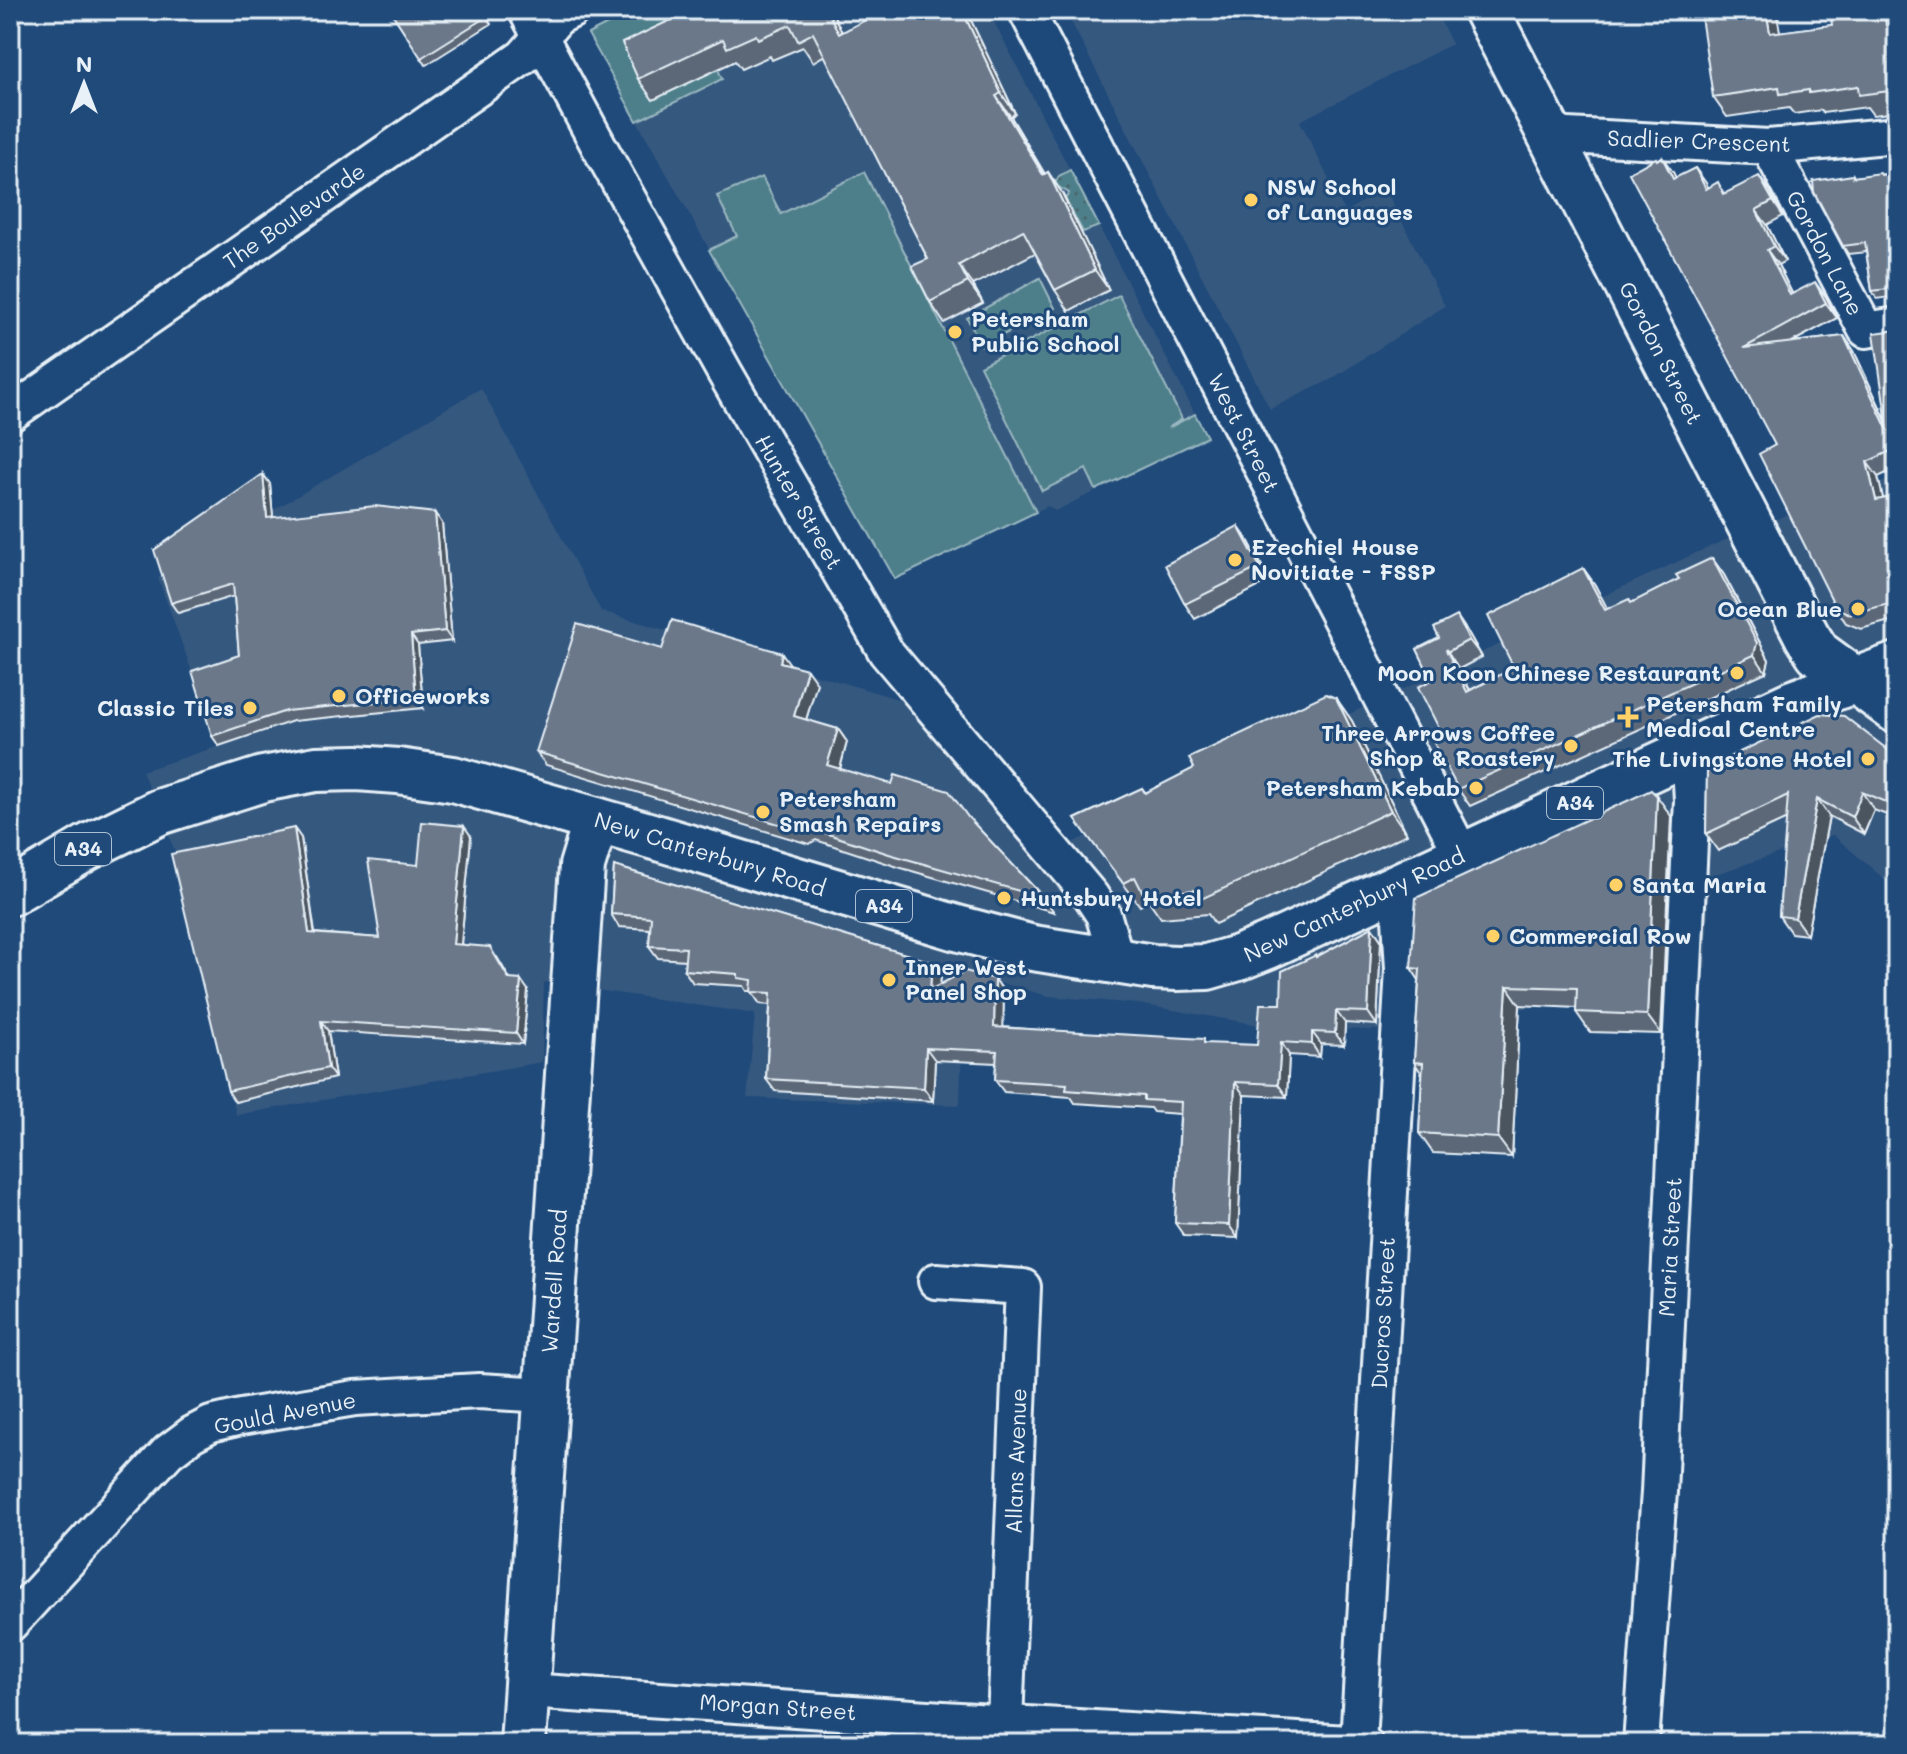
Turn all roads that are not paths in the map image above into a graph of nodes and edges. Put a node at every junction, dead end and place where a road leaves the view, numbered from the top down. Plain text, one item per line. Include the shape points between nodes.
1 (572, 10) edge
2 (1026, 10) edge
3 (1486, 10) edge
4 (533, 23) edge
5 (1549, 135) junction
6 (1897, 135) edge
7 (1769, 147) junction
8 (1897, 325) edge
9 (10, 414) edge
10 (1897, 665) edge
11 (1855, 681) junction
12 (1897, 711) edge
13 (1689, 750) junction
14 (596, 820) junction
15 (1462, 855) junction
16 (1398, 884) junction
17 (10, 893) edge
18 (1117, 961) junction
19 (936, 1281) dead end
20 (547, 1395) junction
21 (10, 1624) edge
22 (527, 1691) junction
23 (1005, 1722) junction
24 (942, 1731) edge
25 (1167, 1738) edge
26 (1362, 1743) edge
27 (523, 1744) edge
28 (1641, 1744) edge

1 - 4 street, The Boulevarde
2 - 15 street, West Street
3 - 5 main road, Gordon Street
4 - 9 street, The Boulevarde via 523,57
4 - 18 street, Hunter Street via 886,652 1091,896 1103,914
5 - 7 street, Sadlier Crescent
5 - 11 main road, Gordon Street via 1807,636 1818,653
6 - 7 street, Sadlier Crescent
7 - 8 street, Gordon Lane via 1866,330
10 - 11 main road, New Canterbury Road / A34
11 - 12 main road, Gordon Street
11 - 13 main road, New Canterbury Road / A34
13 - 15 main road, New Canterbury Road / A34
13 - 28 street, Maria Street via 1692,800 1659,1492
14 - 17 main road, New Canterbury Road / A34 via 453,779 316,769 263,779 159,812
14 - 18 main road, New Canterbury Road / A34 via 957,928 1033,948
14 - 20 main road, Wardell Road via 582,866
15 - 16 main road, New Canterbury Road / A34
16 - 18 main road, New Canterbury Road / A34 via 1238,958 1207,967
16 - 26 street, Ducros Street via 1403,969
19 - 23 street, Allans Avenue via 1023,1287
20 - 21 street, Gould Avenue via 479,1391 355,1398 211,1424 168,1452
20 - 22 main road, Wardell Road
22 - 24 street, Morgan Street
22 - 27 main road, Wardell Road
23 - 24 street, Morgan Street
23 - 25 street, Morgan Street
25 - 26 street, Morgan Street

